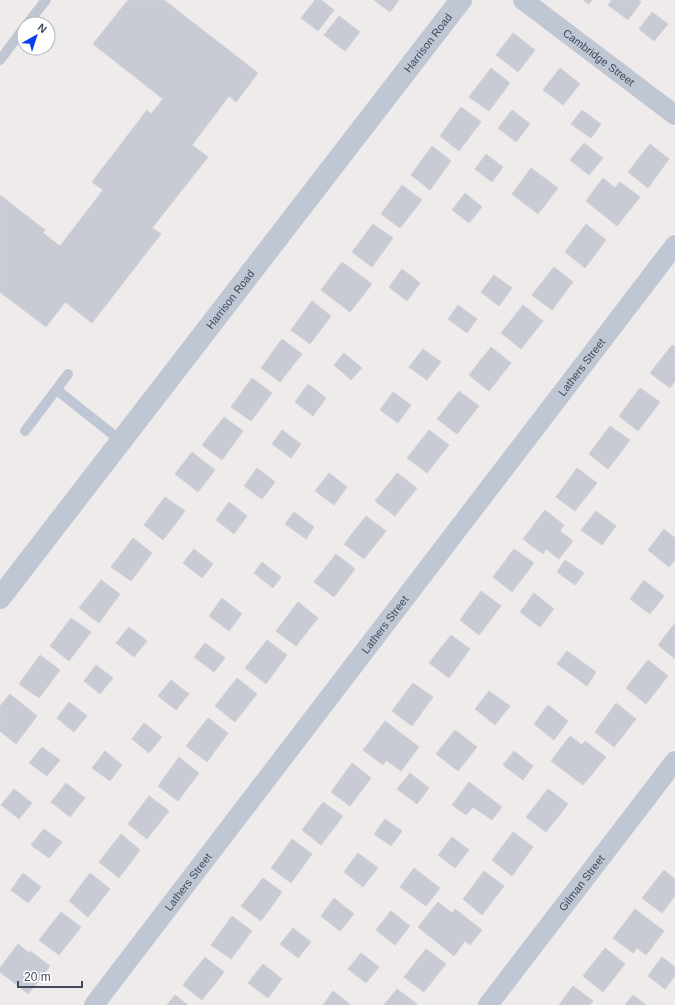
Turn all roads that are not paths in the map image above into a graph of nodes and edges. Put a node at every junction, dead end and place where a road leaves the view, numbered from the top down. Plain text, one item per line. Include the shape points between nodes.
1 (46, 0) edge
2 (460, 0) edge
3 (522, 0) edge
4 (33, 16) edge
5 (16, 39) edge
6 (0, 60) edge
7 (675, 115) edge
8 (675, 244) edge
9 (68, 374) dead end
10 (56, 390) junction
11 (25, 431) dead end
12 (120, 441) junction
13 (0, 598) edge
14 (675, 761) edge
15 (94, 1005) edge
16 (488, 1005) edge

1 - 4 lane
2 - 12 street, Harrison Road
3 - 7 street, Cambridge Street
5 - 6 lane
8 - 15 street, Lathers Street
9 - 10 lane
10 - 11 lane
10 - 12 lane
12 - 13 street, Harrison Road
14 - 16 street, Gilman Street

